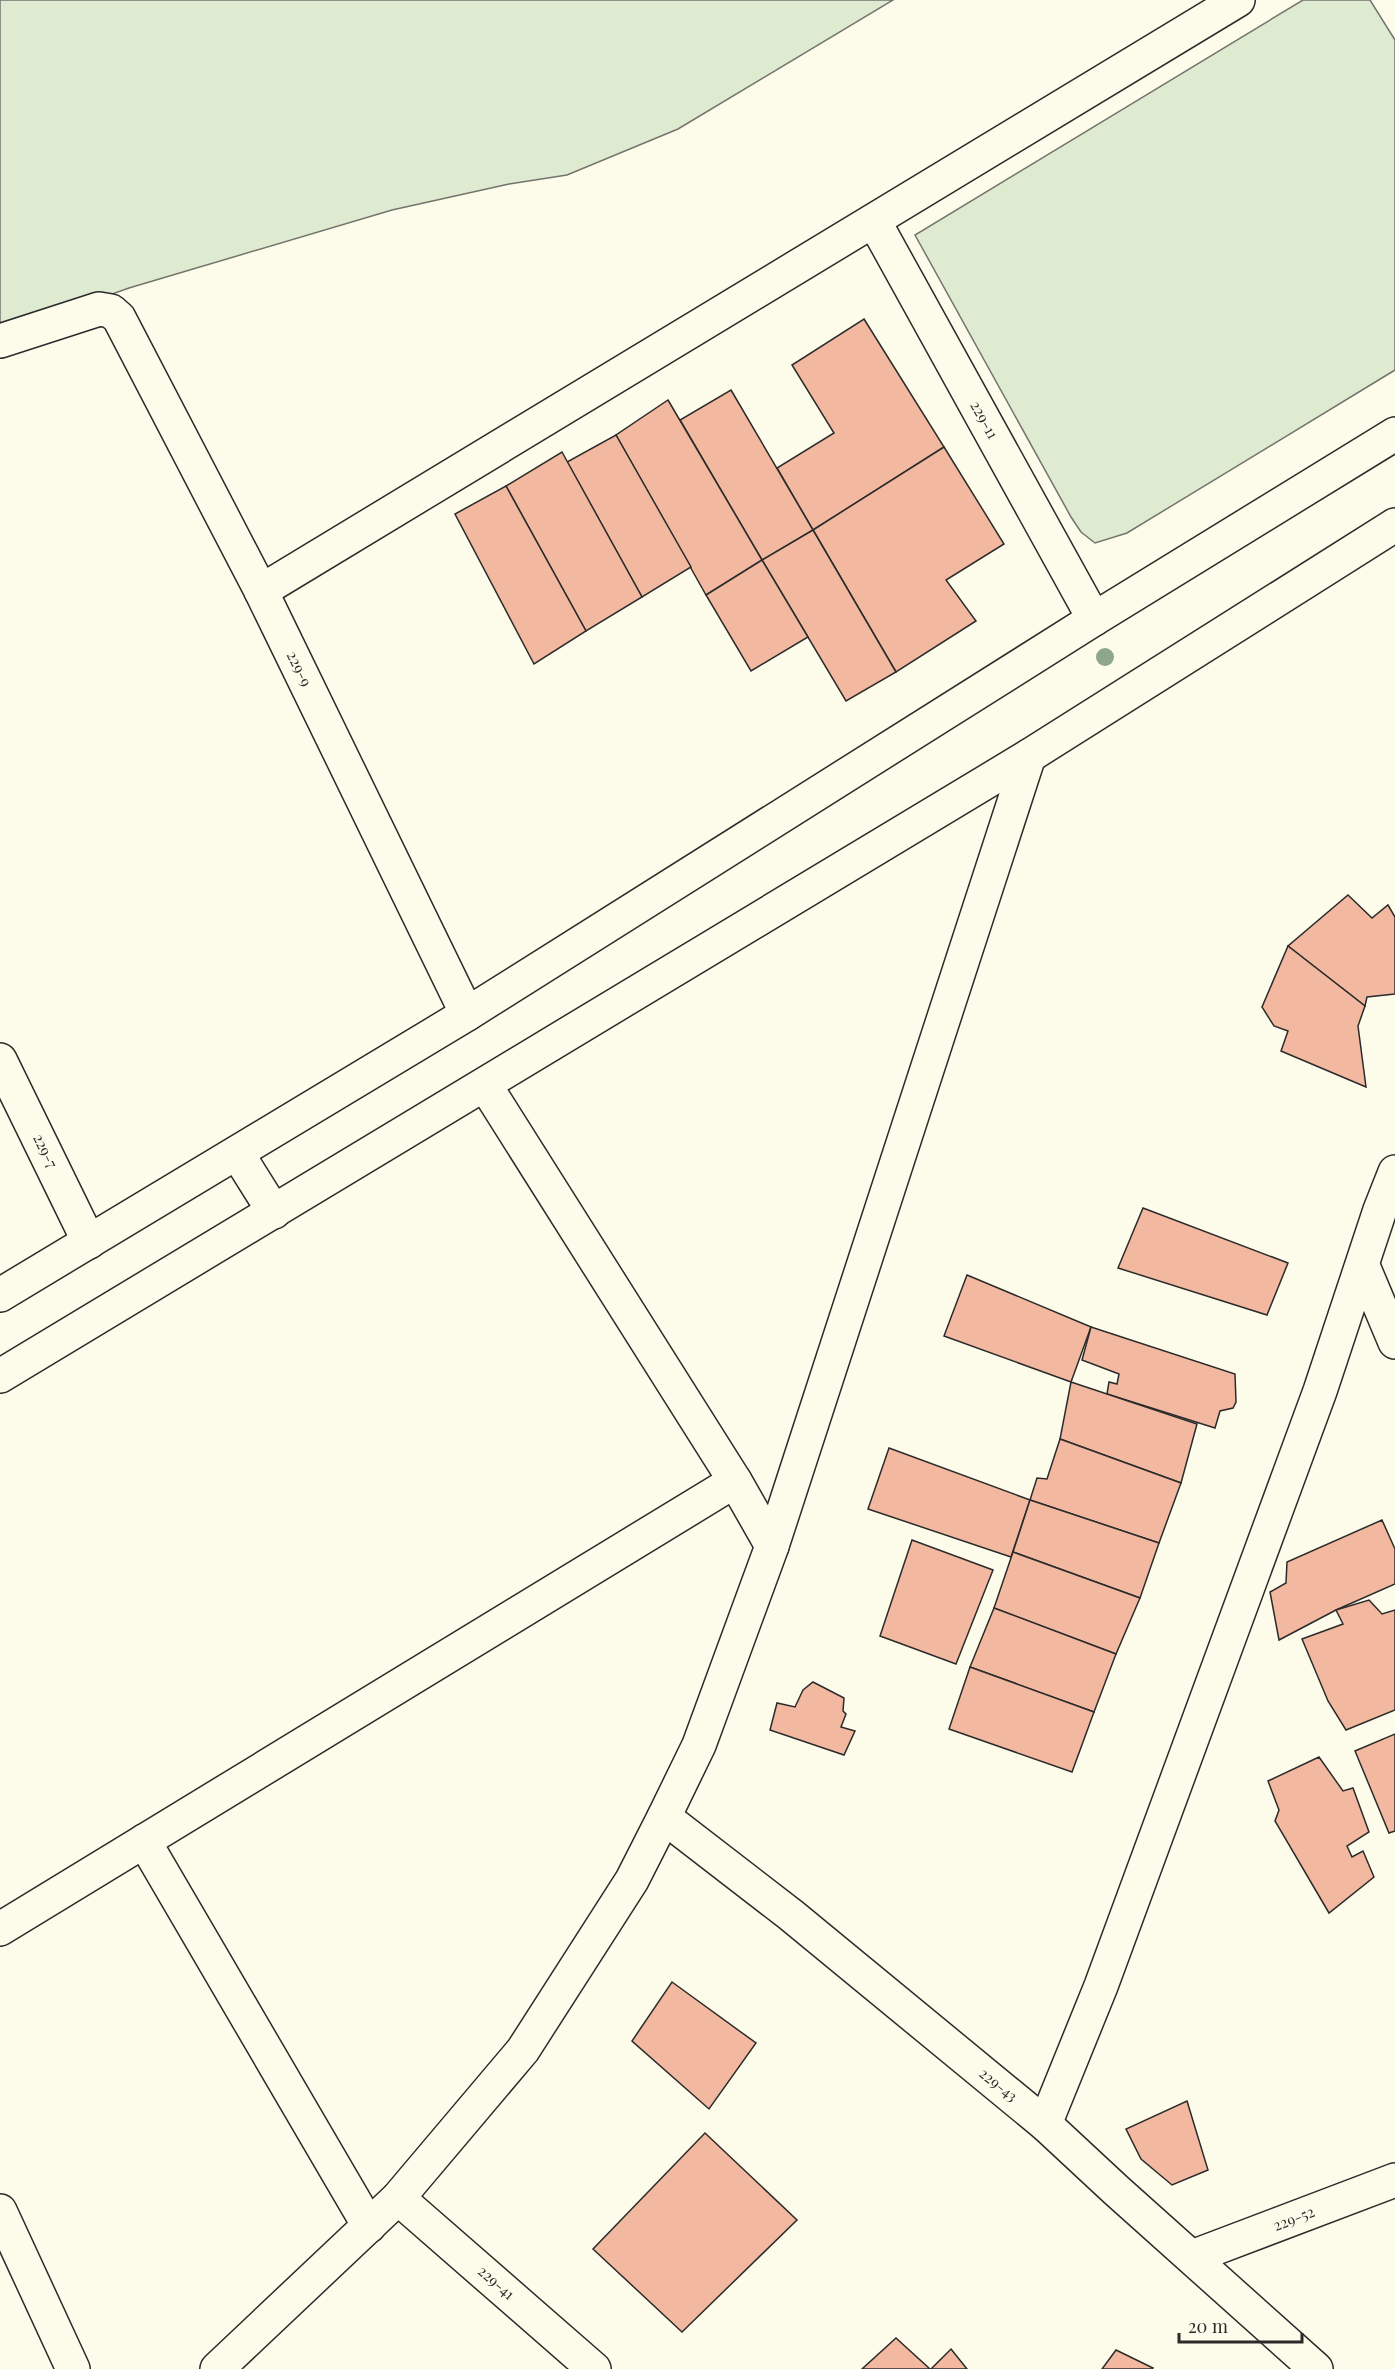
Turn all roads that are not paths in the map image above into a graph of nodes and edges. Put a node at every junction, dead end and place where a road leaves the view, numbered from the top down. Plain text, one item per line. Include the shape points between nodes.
1 (1238, 0) edge
2 (874, 221) junction
3 (0, 341) edge
4 (1395, 434) edge
5 (1395, 525) edge
6 (261, 591) junction
7 (1094, 619) junction
8 (1029, 756) junction
9 (467, 1014) junction
10 (0, 1060) edge
11 (485, 1085) junction
12 (237, 1153) junction
13 (1395, 1173) edge
14 (274, 1212) junction
15 (89, 1242) junction
16 (1363, 1266) junction
17 (0, 1295) edge
18 (1395, 1342) edge
19 (0, 1376) edge
20 (735, 1482) junction
21 (772, 1546) junction
22 (664, 1817) junction
23 (144, 1841) junction
24 (0, 1929) edge
25 (1045, 2124) junction
26 (1395, 2180) edge
27 (398, 2198) junction
28 (0, 2211) edge
29 (369, 2226) junction
30 (1192, 2257) junction
31 (73, 2369) edge
32 (217, 2369) edge
33 (594, 2369) edge
34 (1316, 2369) edge

1 - 2 street
2 - 6 street
2 - 7 street, 229-11
3 - 6 street, 229-9 via 99,309 111,310 119,318
4 - 7 street
5 - 8 street
6 - 9 street, 229-9
7 - 9 street
8 - 11 street
8 - 21 street
9 - 12 street
10 - 15 street, 229-7
11 - 14 street
11 - 20 street
12 - 14 street
12 - 15 street
13 - 16 street
14 - 19 street
15 - 17 street
16 - 18 street
16 - 25 street via 1101,1986
20 - 21 street
20 - 23 street
21 - 22 street via 699,1745
22 - 25 street, 229-43 via 791,1915
22 - 27 street via 632,1880 523,2050
23 - 24 street
23 - 29 street
25 - 30 street, 229-43
26 - 30 street, 229-52
27 - 29 street
27 - 33 street, 229-41
28 - 31 street
29 - 32 street
30 - 34 street, 229-43

